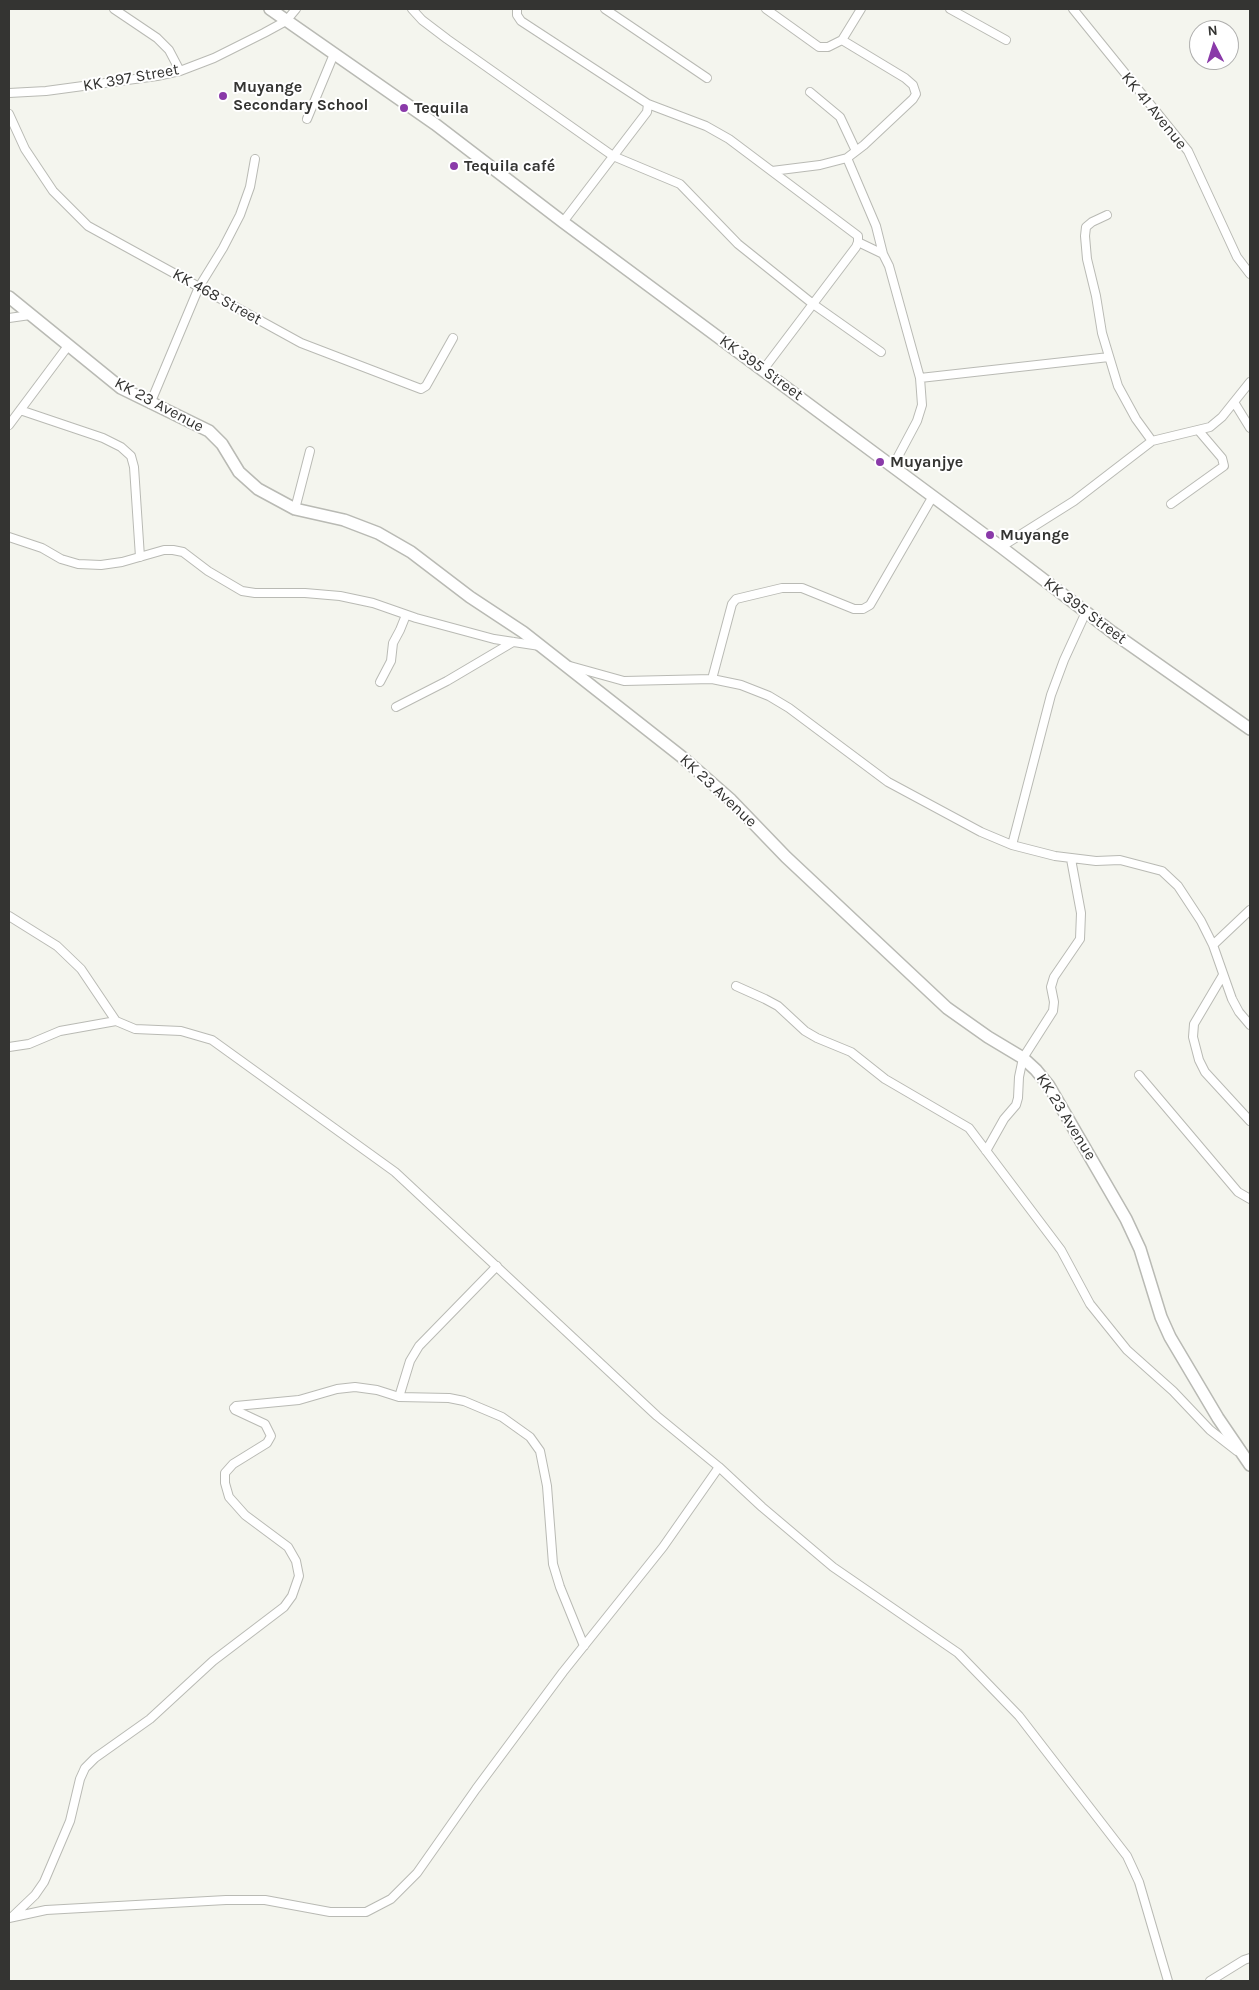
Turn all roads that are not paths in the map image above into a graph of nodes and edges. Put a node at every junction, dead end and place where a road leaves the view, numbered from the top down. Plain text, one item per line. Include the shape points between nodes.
1 (114, 9) edge
2 (270, 9) edge
3 (296, 9) edge
4 (412, 9) edge
5 (517, 9) edge
6 (606, 9) edge
7 (766, 9) edge
8 (861, 9) edge
9 (950, 9) edge
10 (1072, 9) edge
11 (286, 21) junction
12 (842, 40) junction
13 (1006, 40) dead end
14 (334, 54) junction
15 (180, 71) junction
16 (707, 78) dead end
17 (810, 92) dead end
18 (9, 93) edge
19 (648, 104) junction
20 (9, 114) edge
21 (307, 119) dead end
22 (856, 151) junction
23 (613, 156) junction
24 (846, 158) junction
25 (255, 159) dead end
26 (772, 171) junction
27 (1107, 215) dead end
28 (563, 222) junction
29 (858, 242) junction
30 (883, 254) junction
31 (1250, 274) edge
32 (199, 287) junction
33 (9, 297) edge
34 (813, 304) junction
35 (30, 315) junction
36 (9, 318) edge
37 (453, 338) dead end
38 (68, 346) junction
39 (881, 352) dead end
40 (1109, 357) junction
41 (763, 370) junction
42 (920, 378) junction
43 (1250, 382) edge
44 (1234, 402) junction
45 (150, 404) junction
46 (20, 410) junction
47 (9, 425) edge
48 (1250, 428) edge
49 (1199, 432) junction
50 (1152, 441) junction
51 (310, 451) dead end
52 (893, 466) junction
53 (933, 496) junction
54 (1171, 504) dead end
55 (295, 509) junction
56 (9, 537) edge
57 (1001, 547) junction
58 (140, 557) junction
59 (1086, 612) junction
60 (406, 615) junction
61 (513, 642) junction
62 (540, 646) junction
63 (565, 665) junction
64 (712, 679) junction
65 (380, 682) dead end
66 (396, 707) dead end
67 (1250, 730) edge
68 (1012, 845) junction
69 (1071, 859) junction
70 (1250, 910) edge
71 (9, 916) edge
72 (1212, 944) junction
73 (1223, 976) junction
74 (736, 986) dead end
75 (116, 1021) junction
76 (1250, 1025) edge
77 (9, 1047) edge
78 (1024, 1058) junction
79 (1139, 1075) dead end
80 (1250, 1121) edge
81 (986, 1151) junction
82 (1250, 1199) edge
83 (497, 1266) junction
84 (398, 1397) junction
85 (1248, 1461) edge
86 (719, 1467) junction
87 (584, 1646) junction
88 (10, 1918) edge
89 (1250, 1958) edge
90 (1168, 1981) edge
91 (1210, 1981) edge

1 - 15 street via 157,38 169,50
2 - 11 main road, KK 395 Street
3 - 11 street, KK 397 Street
4 - 23 street via 422,20
5 - 19 street via 521,21
6 - 16 street
7 - 12 street via 819,47 828,47
8 - 12 street
9 - 13 street
10 - 31 street, KK 41 Avenue via 1188,152 1236,257
11 - 14 main road, KK 395 Street
11 - 15 street, KK 397 Street via 214,58
12 - 22 street via 905,78 913,85 916,94
14 - 21 street
14 - 28 main road, KK 395 Street via 435,124
15 - 18 street, KK 397 Street via 46,91
17 - 22 street via 840,118
19 - 23 street via 647,112
19 - 26 street via 706,126
20 - 32 street, KK 468 Street via 25,149 53,191 88,226
22 - 24 street
23 - 28 street
23 - 34 street via 680,184 738,244
24 - 26 street
24 - 30 street via 876,226
25 - 32 street via 240,215
26 - 29 street via 858,236
27 - 40 street via 1086,227 1085,236 1087,259
28 - 41 main road, KK 395 Street
29 - 30 street
29 - 34 street
30 - 42 street
32 - 37 street, KK 468 Street via 301,343 421,389 426,386
32 - 45 street
33 - 35 main road, KK 23 Avenue
34 - 39 street
34 - 41 street
35 - 36 street
35 - 38 main road, KK 23 Avenue
38 - 45 main road, KK 23 Avenue via 121,388
38 - 46 street
40 - 42 street
40 - 50 street via 1123,399
41 - 52 main road, KK 395 Street
42 - 52 street via 922,405
43 - 44 street
44 - 48 street
44 - 49 street via 1210,427
45 - 55 main road, KK 23 Avenue via 209,431 222,444 239,472 258,489
46 - 47 street
46 - 58 street via 103,438 131,456
49 - 50 street
49 - 54 street via 1222,458 1224,466
50 - 57 street via 1074,501
51 - 55 street
52 - 53 main road, KK 395 Street
53 - 57 main road, KK 395 Street
53 - 64 street via 870,605 854,609 802,588 782,588 736,598
55 - 62 main road, KK 23 Avenue via 344,520 378,533 411,552
56 - 58 street via 78,564 101,565
57 - 59 main road, KK 395 Street
58 - 60 street via 164,550 183,552 242,591 340,596
59 - 67 main road, KK 395 Street
59 - 68 street via 1051,695
60 - 61 street
60 - 65 street
61 - 62 street
61 - 66 street via 447,682
62 - 63 main road, KK 23 Avenue
63 - 64 street via 624,681
63 - 78 main road, KK 23 Avenue via 731,800 786,857 948,1008
64 - 68 street via 770,696 888,782
68 - 69 street
69 - 72 street via 1120,860 1162,871 1178,886
69 - 78 street via 1081,913 1080,939 1054,978 1051,987 1054,1008
70 - 72 street
71 - 75 street via 57,946 81,969
72 - 73 street
73 - 76 street via 1239,1012
73 - 80 street via 1194,1024 1193,1037 1205,1072
74 - 81 street via 778,1006 805,1032 851,1052 885,1079 969,1128
75 - 77 street via 60,1031 29,1044
75 - 83 street via 135,1029 181,1031 212,1040 395,1172
78 - 81 street via 1016,1105
78 - 85 main road, KK 23 Avenue via 1049,1086 1109,1187 1140,1249 1170,1337
79 - 82 street via 1238,1192
81 - 85 street via 1061,1250 1090,1304 1127,1350 1210,1430
83 - 84 street via 419,1346 410,1361
83 - 86 street via 657,1416
84 - 87 street via 464,1401 502,1417 530,1437 540,1451 547,1486 553,1564
84 - 88 street via 355,1387 300,1400 234,1408 265,1424 271,1436 267,1443 225,1473 224,1483 230,1497 245,1515 288,1547 299,1576 292,1596 284,1608 213,1662 150,1719 85,1768 70,1821 48,1876 35,1895
86 - 87 street via 663,1547
86 - 90 street via 762,1508 833,1566 958,1653 1018,1716 1127,1856
87 - 88 street via 417,1873 392,1899 366,1912 330,1912 266,1900 226,1900 46,1910
89 - 91 street

